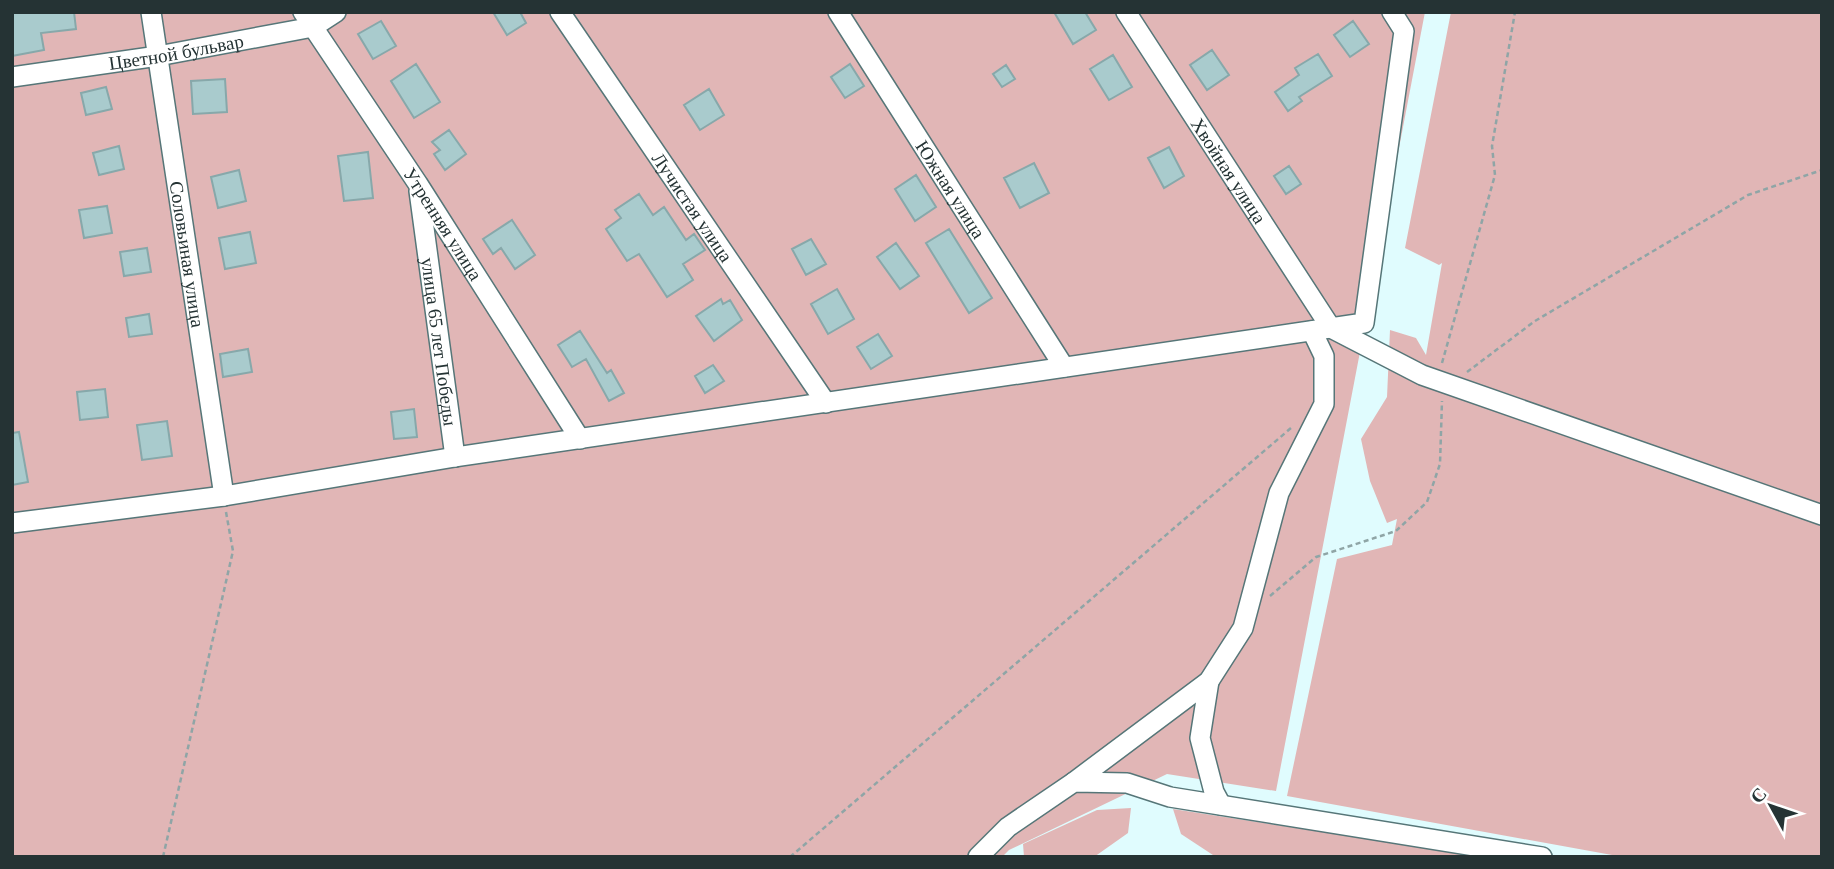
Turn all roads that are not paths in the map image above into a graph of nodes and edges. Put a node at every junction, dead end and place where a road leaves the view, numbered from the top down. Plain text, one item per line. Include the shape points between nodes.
1 (151, 12) edge
2 (336, 12) edge
3 (559, 12) edge
4 (838, 12) edge
5 (1126, 12) edge
6 (1392, 12) edge
7 (308, 20) edge
8 (158, 56) junction
9 (12, 77) edge
10 (418, 184) junction
11 (1322, 330) junction
12 (1064, 368) junction
13 (826, 402) junction
14 (580, 439) junction
15 (455, 457) junction
16 (224, 496) junction
17 (1822, 515) edge
18 (12, 523) edge
19 (1209, 681) junction
20 (1074, 782) junction
21 (1221, 805) junction
22 (978, 857) edge
23 (1542, 857) edge

1 - 8 street, Соловьиная улица
2 - 7 street, Цветной бульвар
3 - 13 street, Лучистая улица
4 - 12 street, Южная улица
5 - 11 street, Хвойная улица
6 - 11 street via 1404,31 1364,323
7 - 8 street, Цветной бульвар
7 - 10 street, Утренняя улица
8 - 9 street, Цветной бульвар
8 - 16 street, Соловьиная улица
10 - 14 street, Утренняя улица
10 - 15 street, улица 65 лет Победы
11 - 12 street
11 - 17 street via 1446,384
11 - 19 street, Хвойная улица via 1324,404 1279,493 1243,628
12 - 13 street
13 - 14 street
14 - 15 street
15 - 16 street
16 - 18 street
19 - 20 street
19 - 21 street via 1199,738
20 - 21 street via 1127,783
20 - 22 street via 1008,827
21 - 23 street

